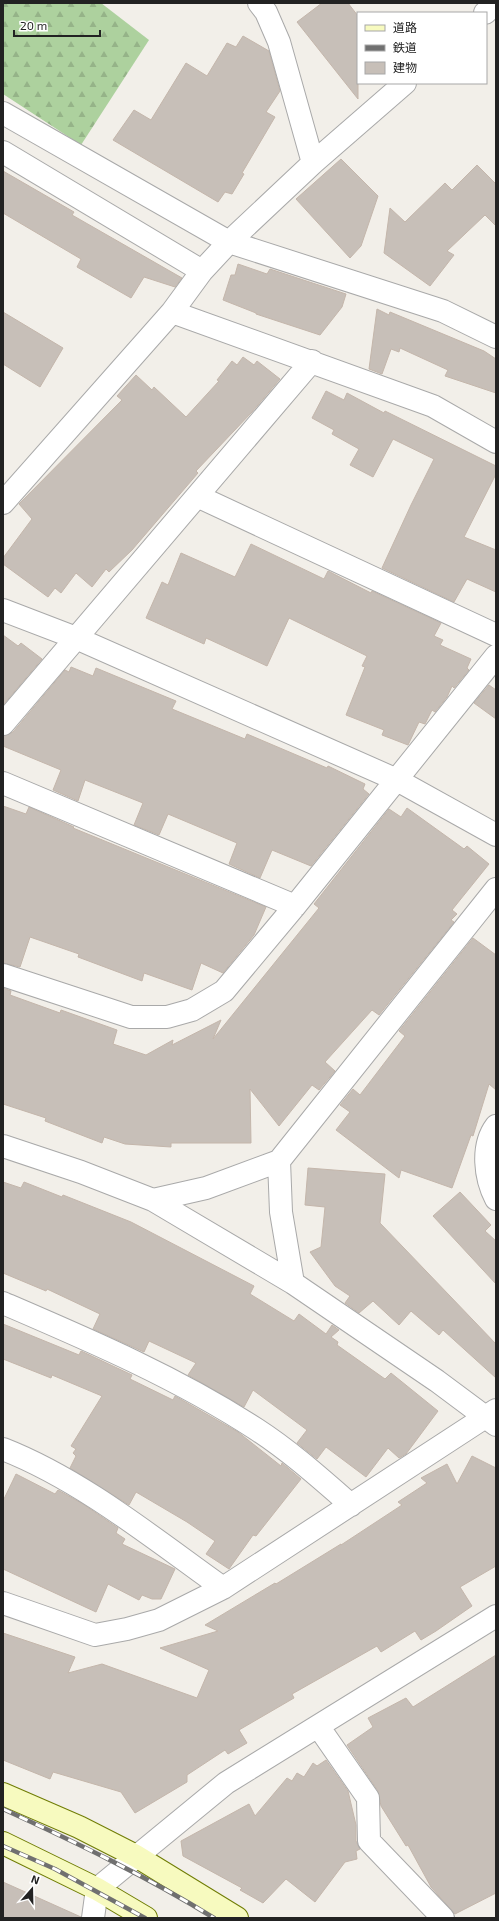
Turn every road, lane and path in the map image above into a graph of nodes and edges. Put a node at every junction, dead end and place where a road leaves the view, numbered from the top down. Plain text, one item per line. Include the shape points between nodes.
1 (258, 3) edge
2 (496, 3) edge
3 (486, 12) edge
4 (404, 84) edge
5 (3, 113) edge
6 (3, 152) edge
7 (313, 163) junction
8 (229, 242) junction
9 (202, 271) junction
10 (172, 312) junction
11 (496, 337) edge
12 (312, 361) junction
13 (496, 442) edge
14 (197, 496) junction
15 (3, 503) edge
16 (3, 610) edge
17 (496, 636) edge
18 (76, 638) junction
19 (496, 656) edge
20 (3, 724) edge
21 (396, 780) junction
22 (3, 783) edge
23 (496, 835) edge
24 (496, 889) edge
25 (295, 906) junction
26 (3, 975) edge
27 (496, 1126) edge
28 (3, 1146) edge
29 (279, 1161) junction
30 (496, 1199) edge
31 (153, 1200) junction
32 (293, 1283) junction
33 (3, 1303) edge
34 (493, 1417) edge
35 (3, 1449) edge
36 (350, 1505) junction
37 (223, 1588) junction
38 (3, 1603) edge
39 (496, 1616) edge
40 (318, 1726) junction
41 (3, 1794) edge
42 (3, 1843) edge
43 (136, 1856) junction
44 (97, 1889) junction
45 (93, 1918) edge
46 (146, 1918) edge
47 (237, 1918) edge
48 (443, 1918) edge

1 - 7 street via 266,12 279,42
2 - 3 street
4 - 7 street
5 - 8 street
6 - 9 street
7 - 8 street
8 - 9 street
8 - 11 street via 443,311
9 - 10 street
10 - 12 street
10 - 15 street
12 - 13 street via 433,406
12 - 14 street
14 - 17 street
14 - 18 street
16 - 18 street
18 - 20 street
18 - 21 street
19 - 21 street
21 - 23 street
21 - 25 street
22 - 25 street
24 - 29 street
25 - 26 street via 224,991 192,1010 167,1017 131,1017
27 - 30 street via 491,1132 485,1161
28 - 31 street via 82,1172
29 - 31 street via 206,1188
29 - 32 street via 281,1212
31 - 32 street
32 - 34 street
33 - 36 street via 90,1341 180,1385 256,1429 305,1464
34 - 36 street
35 - 37 street via 26,1458 96,1499
36 - 37 street
37 - 38 street via 159,1620 95,1635
39 - 40 street
40 - 43 street via 226,1782
40 - 48 street via 368,1798 369,1841
41 - 43 street
42 - 44 street
43 - 44 street
43 - 47 street
44 - 45 street
44 - 46 street

